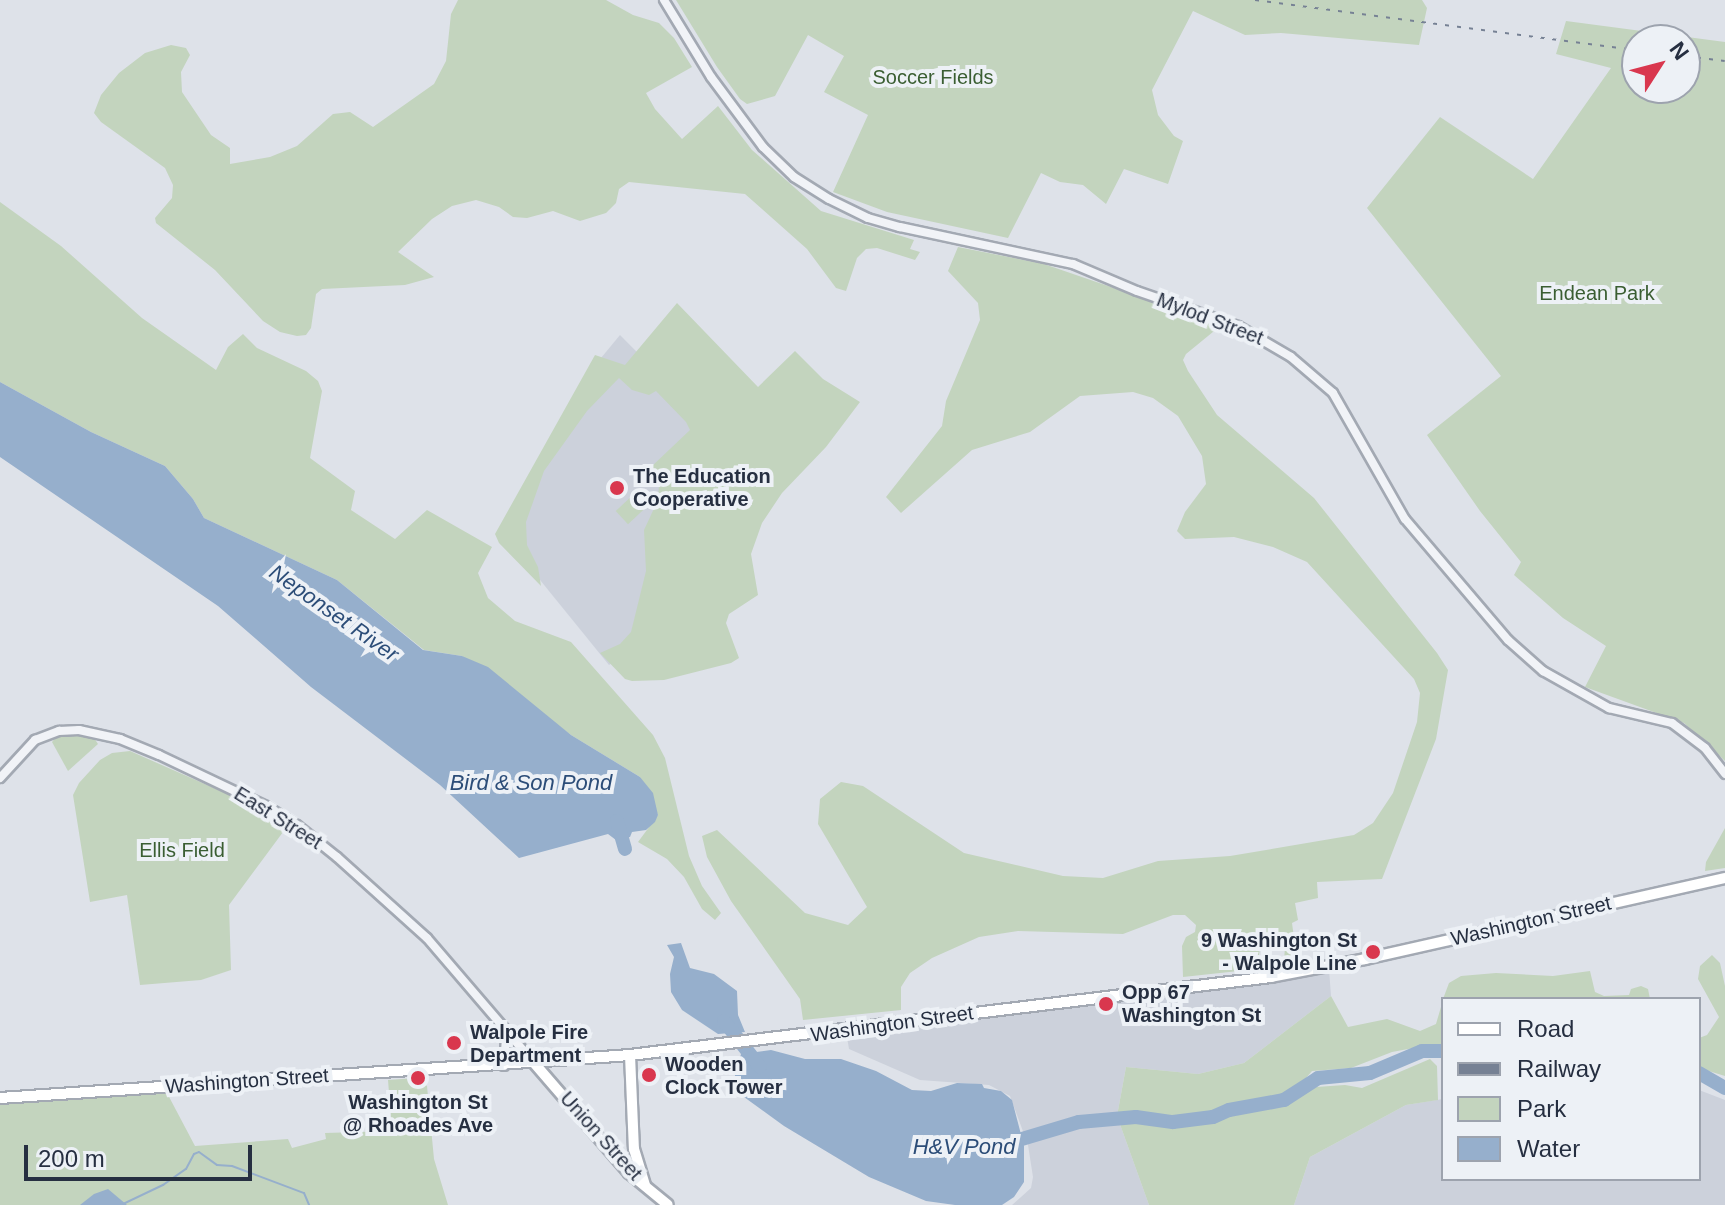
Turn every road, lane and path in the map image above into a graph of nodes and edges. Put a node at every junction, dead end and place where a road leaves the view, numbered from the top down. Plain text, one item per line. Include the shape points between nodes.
1 (664, 0) edge
2 (1725, 774) edge
3 (0, 778) edge
4 (1725, 878) edge
5 (507, 1035) junction
6 (630, 1055) junction
7 (535, 1064) junction
8 (504, 1066) junction
9 (0, 1098) edge
10 (646, 1186) junction
11 (668, 1205) edge

1 - 2 street, Mylod Street via 763,147 794,177 829,199 900,227 1073,264 1238,326 1291,357 1333,393 1405,519 1508,640 1543,671 1609,708 1672,723 1705,748
3 - 5 street, East Street via 35,740 79,730 120,739 218,781 297,825 349,868 427,938
4 - 6 main road, Washington Street via 1271,977
5 - 7 street, East Street
5 - 8 street
6 - 7 main road, Washington Street
6 - 10 main road via 634,1149
7 - 8 main road, Washington Street
7 - 10 main road, Union Street
8 - 9 main road, Washington Street
10 - 11 main road, Union Street

